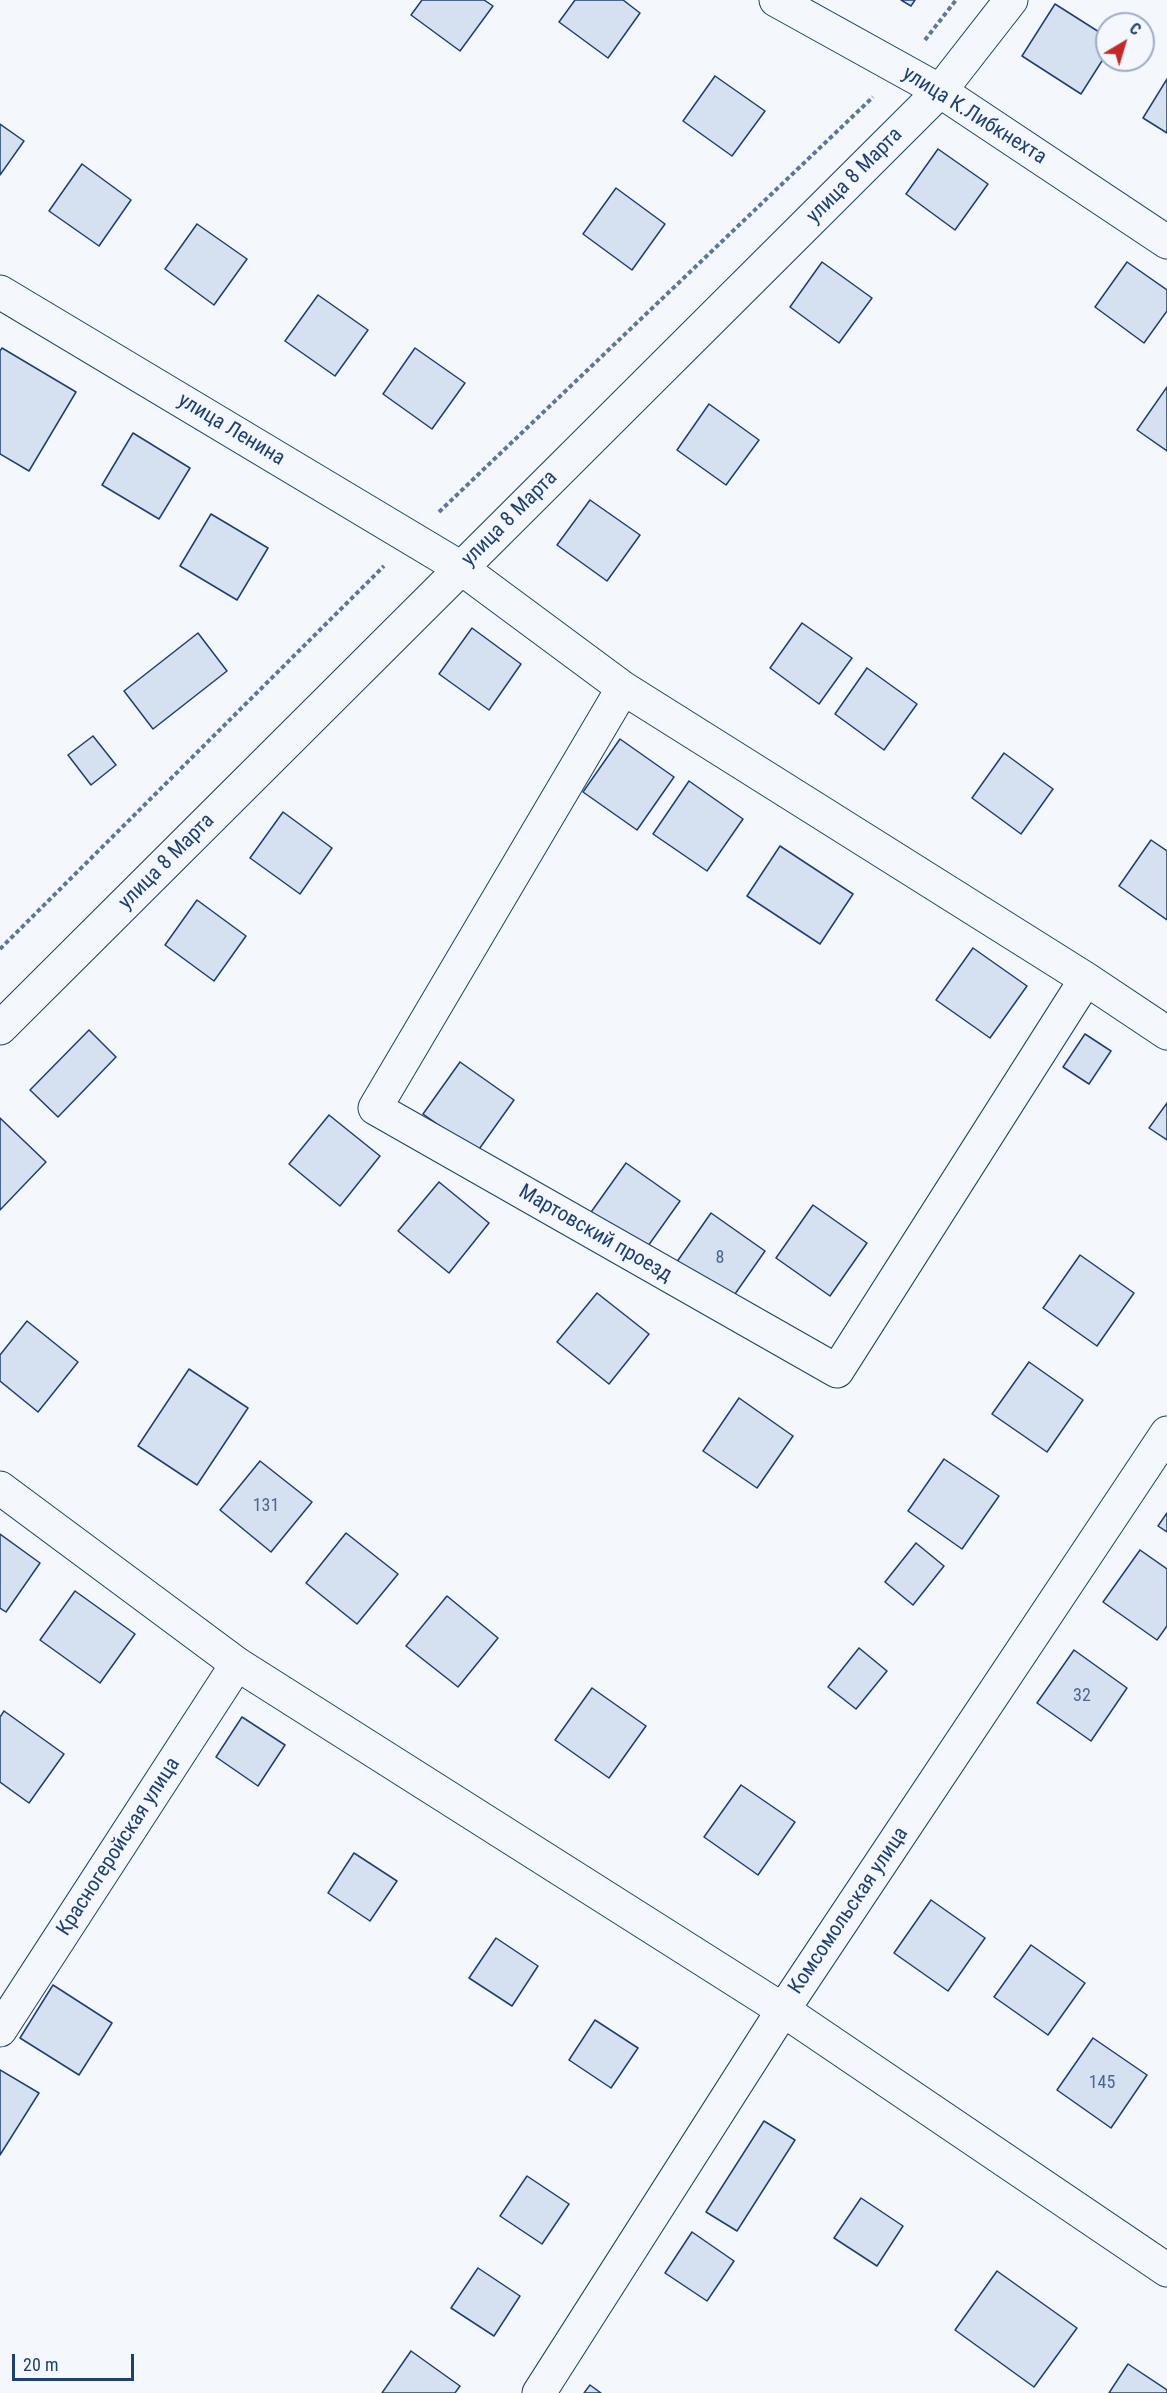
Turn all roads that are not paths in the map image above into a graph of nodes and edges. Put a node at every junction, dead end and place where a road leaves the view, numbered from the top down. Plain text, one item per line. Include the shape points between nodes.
1 (776, 0) edge
2 (1011, 0) edge
3 (940, 91) junction
4 (1167, 242) edge
5 (0, 292) edge
6 (461, 568) junction
7 (623, 688) junction
8 (1086, 979) junction
9 (0, 1028) edge
10 (1167, 1033) edge
11 (1167, 1433) edge
12 (0, 1488) edge
13 (237, 1665) junction
14 (783, 2010) junction
15 (0, 2030) edge
16 (1167, 2270) edge
17 (539, 2393) edge

1 - 3 street, улица К.Либкнехта
2 - 3 street, улица 8 Марта
3 - 4 street, улица К.Либкнехта
3 - 6 street, улица 8 Марта
5 - 6 street, улица Ленина
6 - 7 street, улица Ленина
6 - 9 street, улица 8 Марта
7 - 8 street, улица Ленина
7 - 8 street, Мартовский проезд via 375,1108 837,1371
8 - 10 street, улица Ленина
11 - 14 street, Комсомольская улица
12 - 13 street
13 - 14 street
13 - 15 street, Красногеройская улица
14 - 16 street
14 - 17 street, Комсомольская улица

